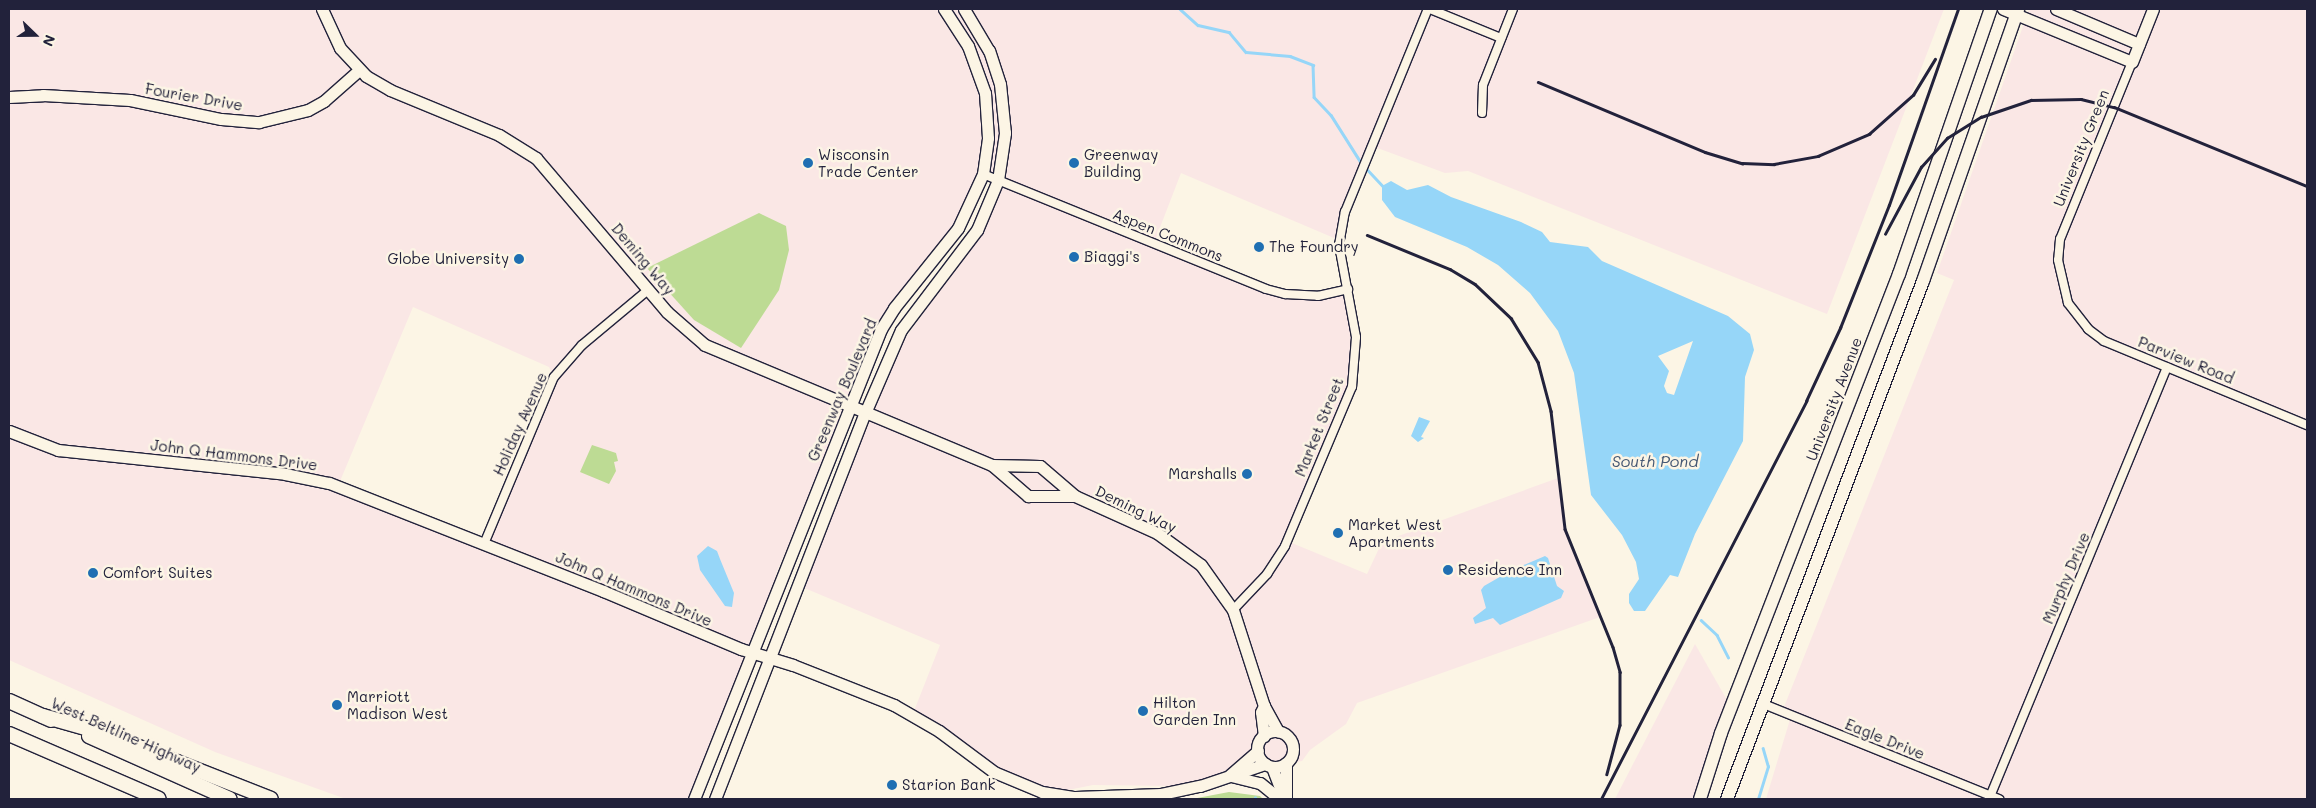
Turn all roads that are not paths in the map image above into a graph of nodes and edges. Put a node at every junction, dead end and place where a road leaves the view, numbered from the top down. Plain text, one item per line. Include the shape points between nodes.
1 (322, 9) edge
2 (944, 9) edge
3 (964, 9) edge
4 (1429, 9) edge
5 (1513, 9) edge
6 (1991, 9) edge
7 (2003, 9) edge
8 (2056, 9) edge
9 (2153, 9) edge
10 (2016, 12) edge
11 (1501, 38) junction
12 (2139, 44) junction
13 (2132, 62) junction
14 (359, 70) junction
15 (9, 97) edge
16 (1482, 113) dead end
17 (983, 174) junction
18 (998, 180) junction
19 (1348, 289) junction
20 (648, 290) junction
21 (2068, 302) joint
22 (2167, 367) junction
23 (850, 407) junction
24 (866, 413) junction
25 (2307, 425) edge
26 (9, 431) edge
27 (992, 465) junction
28 (1075, 496) junction
29 (484, 544) junction
30 (1234, 610) junction
31 (752, 652) junction
32 (770, 657) junction
33 (9, 701) edge
34 (1761, 703) junction
35 (1264, 706) junction
36 (43, 716) junction
37 (1278, 732) junction
38 (9, 734) edge
39 (1264, 736) junction
40 (1258, 751) junction
41 (1286, 764) junction
42 (1268, 765) junction
43 (1230, 775) junction
44 (135, 788) junction
45 (1990, 798) edge
46 (149, 799) edge
47 (159, 799) edge
48 (230, 799) edge
49 (271, 799) edge
50 (694, 799) edge
51 (714, 799) edge
52 (1283, 799) edge
53 (1700, 799) edge
54 (1727, 799) edge
55 (1999, 799) edge

1 - 14 street, Deming Way via 333,36
2 - 17 street, Greenway Boulevard via 968,46 985,93 988,138
3 - 18 street, Greenway Boulevard via 986,45 1000,84 1005,133
4 - 11 street
4 - 19 street, Market Street via 1353,191 1339,245
5 - 11 street
6 - 53 main road, University Avenue via 1899,274 1721,733
7 - 10 street
8 - 12 street
9 - 12 street, University Green
10 - 13 street
10 - 34 main road via 1923,281
11 - 16 street via 1483,85
12 - 13 street, University Green
13 - 21 street, University Green via 2060,239 2058,260
14 - 15 street, Fourier Drive via 324,101 308,110 259,122 221,119 130,100 43,94
14 - 20 street, Deming Way via 390,90 499,135 536,158
17 - 18 street, Aspen Commons
17 - 23 street, Greenway Boulevard via 958,228 881,329
18 - 19 street, Aspen Commons via 1266,289 1318,296
18 - 24 street, Greenway Boulevard via 977,230 902,330
19 - 30 street, Market Street via 1357,352 1352,387 1285,546 1267,574
20 - 23 street, Deming Way via 680,326 705,345
20 - 29 street, Holiday Avenue via 582,345 554,377
21 - 22 street, Parview Road via 2096,336
22 - 25 street, Parview Road
22 - 45 street, Murphy Drive
23 - 24 street, Deming Way
23 - 31 street, Greenway Boulevard
24 - 27 street, Deming Way
24 - 32 street, Greenway Boulevard
26 - 29 street, John Q Hammons Drive via 58,450 319,480
27 - 28 street, Deming Way via 1035,464
27 - 28 street, Deming Way via 1028,496
28 - 30 street, Deming Way via 1149,528 1180,547 1201,565
29 - 31 street, John Q Hammons Drive
30 - 35 street, Deming Way
31 - 32 street, John Q Hammons Drive
31 - 50 street, Greenway Boulevard
32 - 43 street, John Q Hammons Drive via 909,712 994,772 1042,792 1076,797 1161,794 1200,786
32 - 51 street, Greenway Boulevard
33 - 36 highway, West Beltline Highway
34 - 45 street, Eagle Drive
34 - 54 main road
35 - 37 street, Deming Way
35 - 39 street, Deming Way via 1261,712
36 - 48 highway, West Beltline Highway
36 - 49 highway via 106,734
37 - 39 street
37 - 41 street via 1286,735 1292,743 1293,753
38 - 44 highway
39 - 40 street
40 - 42 street
40 - 43 street, John Q Hammons Drive
41 - 42 street
41 - 52 street
42 - 43 street, John Q Hammons Drive
42 - 52 street
43 - 52 street via 1241,781 1260,783
44 - 46 highway
44 - 47 highway
45 - 55 street, Eagle Drive

